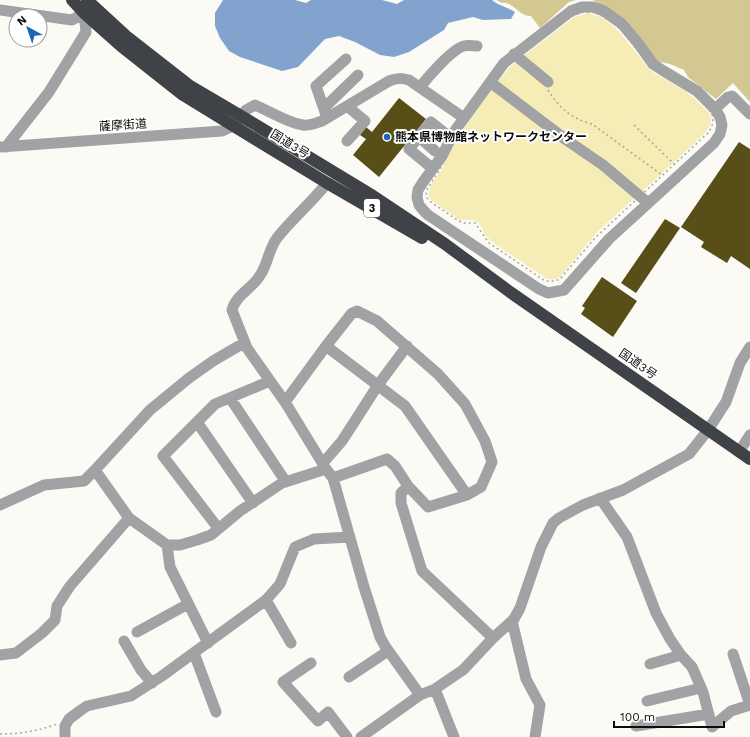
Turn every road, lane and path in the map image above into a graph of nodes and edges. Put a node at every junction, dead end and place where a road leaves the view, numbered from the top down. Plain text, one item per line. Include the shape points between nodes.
1 (72, 0) edge
2 (88, 4) edge
3 (0, 10) edge
4 (477, 46) dead end
5 (514, 54) junction
6 (346, 59) dead end
7 (358, 75) dead end
8 (490, 82) junction
9 (547, 85) joint
10 (420, 87) junction
11 (347, 106) junction
12 (714, 109) junction
13 (326, 113) junction
14 (750, 114) edge
15 (241, 116) junction
16 (464, 118) junction
17 (634, 125) dead end
18 (232, 126) junction
19 (446, 134) dead end
20 (418, 137) junction
21 (347, 141) dead end
22 (3, 147) edge
23 (435, 151) dead end
24 (674, 164) dead end
25 (432, 168) junction
26 (662, 175) dead end
27 (327, 183) junction
28 (648, 203) junction
29 (510, 292) junction
30 (326, 346) junction
31 (407, 346) junction
32 (750, 347) edge
33 (247, 348) junction
34 (270, 381) junction
35 (378, 385) junction
36 (230, 398) junction
37 (285, 402) junction
38 (197, 422) junction
39 (708, 430) junction
40 (750, 435) edge
41 (739, 452) junction
42 (750, 459) edge
43 (324, 466) junction
44 (96, 470) junction
45 (333, 478) junction
46 (286, 482) junction
47 (408, 486) junction
48 (467, 495) junction
49 (600, 498) junction
50 (253, 503) junction
51 (0, 505) edge
52 (129, 518) junction
53 (218, 528) junction
54 (350, 537) junction
55 (167, 545) junction
56 (266, 600) junction
57 (188, 604) junction
58 (512, 621) junction
59 (137, 632) dead end
60 (493, 638) junction
61 (124, 641) dead end
62 (208, 643) junction
63 (291, 643) dead end
64 (388, 651) junction
65 (194, 653) junction
66 (733, 654) dead end
67 (0, 655) edge
68 (681, 655) junction
69 (311, 663) dead end
70 (650, 664) dead end
71 (349, 677) dead end
72 (152, 683) junction
73 (701, 688) junction
74 (435, 689) junction
75 (420, 695) junction
76 (646, 701) dead end
77 (216, 712) dead end
78 (709, 714) junction
79 (69, 719) junction
80 (636, 726) dead end
81 (710, 732) edge
82 (0, 734) edge
83 (65, 737) edge
84 (347, 737) edge
85 (361, 737) edge
86 (454, 737) edge
87 (535, 737) edge

1 - 2 highway, 国道3号 / 3
2 - 3 street via 72,20
2 - 15 highway, 国道3号 / 3 via 190,86
2 - 18 highway, 国道3号 / 3 via 149,70
2 - 22 street via 86,32 49,92
4 - 10 street via 463,46 454,52
5 - 8 street
5 - 9 street
5 - 12 street via 571,11 593,7 604,11 622,24 653,64 697,91
6 - 13 street via 316,86
7 - 13 street
8 - 16 street
8 - 28 street via 603,165
9 - 26 path via 562,109 592,124
10 - 11 street via 409,80 396,78
10 - 16 street
11 - 13 street
11 - 21 street via 364,121
12 - 14 street via 732,96
12 - 28 street via 722,125 714,143
13 - 15 street via 311,125 293,122 255,105
15 - 18 street
15 - 29 highway, 国道3号 / 3 via 373,196 446,244
16 - 25 street
17 - 24 path
18 - 22 street, 薩摩街道 via 222,131
18 - 27 highway, 国道3号 / 3
19 - 20 street via 431,122
20 - 23 street
20 - 25 street via 409,149
25 - 28 street via 418,190 417,198 423,210 539,290 548,293 564,290 604,244
27 - 29 highway, 国道3号 / 3
27 - 33 street via 277,238 259,278 234,304 232,310
29 - 39 highway, 国道3号 / 3
30 - 31 street via 352,313 357,311 377,321
30 - 35 street
30 - 37 street
31 - 35 street
31 - 48 street via 438,374 465,404 485,441 492,462 481,486
32 - 39 street via 740,363 726,402
33 - 34 street
33 - 44 street via 242,344 189,378 150,410
34 - 36 street
34 - 37 street
35 - 43 street
35 - 48 street via 405,406
36 - 38 street via 215,404
36 - 46 street
37 - 43 street
38 - 50 street
38 - 53 street via 164,456
39 - 41 highway, 国道3号 / 3
39 - 49 street via 689,454 630,487
40 - 41 street
41 - 42 highway, 国道3号 / 3
43 - 45 street
43 - 46 street
44 - 51 street via 84,481 44,485
44 - 52 street
45 - 47 street via 387,459
45 - 54 street
46 - 50 street
47 - 48 street via 428,507
47 - 60 street via 401,492 401,503 422,571
49 - 58 street via 553,523 541,547 520,608
49 - 68 street via 627,537 656,613
50 - 53 street
52 - 55 street
52 - 67 street via 70,586 57,606 55,620 16,653
53 - 55 street via 212,534 197,540 180,545
54 - 56 street via 314,539 295,546 280,584
54 - 64 street via 380,637
55 - 57 street via 170,567
56 - 62 street
56 - 63 street
57 - 59 street
57 - 62 street
58 - 60 street
58 - 87 street via 526,679 540,706
60 - 74 street via 463,670
61 - 72 street
62 - 65 street
64 - 71 street
64 - 75 street
65 - 72 street
65 - 77 street
66 - 81 street via 750,705 731,711
68 - 70 street
68 - 73 street via 692,667
69 - 84 street via 283,682 318,721 328,712
72 - 79 street via 131,696 87,706
73 - 76 street
73 - 78 street
74 - 75 street
74 - 86 street
75 - 85 street
78 - 80 street
78 - 81 street
79 - 82 path via 40,730
79 - 83 street via 65,726

